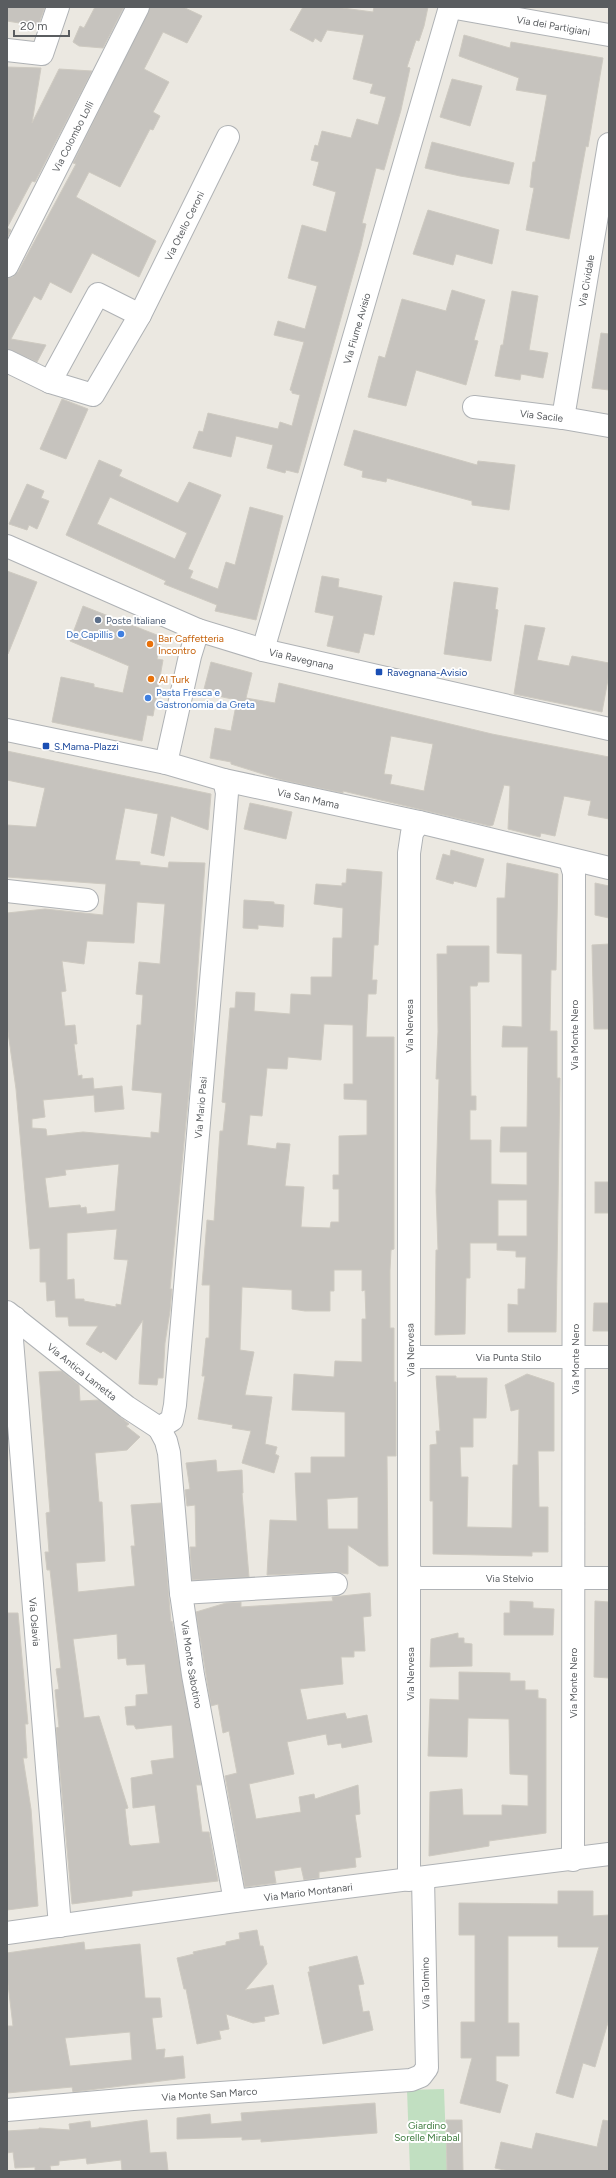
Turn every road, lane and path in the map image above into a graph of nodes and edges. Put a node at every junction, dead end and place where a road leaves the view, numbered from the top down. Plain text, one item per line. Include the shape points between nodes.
1 (58, 7) edge
2 (138, 7) edge
3 (450, 7) edge
4 (609, 35) edge
5 (7, 50) edge
6 (228, 137) dead end
7 (609, 144) edge
8 (7, 266) edge
9 (140, 314) junction
10 (7, 361) edge
11 (50, 382) junction
12 (474, 407) dead end
13 (563, 418) junction
14 (609, 426) edge
15 (7, 546) edge
16 (198, 630) junction
17 (262, 650) junction
18 (609, 729) edge
19 (7, 730) edge
20 (166, 763) junction
21 (224, 780) junction
22 (419, 822) junction
23 (570, 860) junction
24 (609, 868) edge
25 (7, 891) edge
26 (87, 900) dead end
27 (11, 1315) edge
28 (575, 1357) junction
29 (609, 1357) edge
30 (410, 1363) junction
31 (159, 1428) junction
32 (410, 1574) junction
33 (609, 1578) edge
34 (572, 1579) junction
35 (336, 1584) dead end
36 (180, 1593) junction
37 (609, 1854) edge
38 (573, 1860) junction
39 (416, 1879) junction
40 (235, 1901) junction
41 (60, 1926) junction
42 (7, 1933) edge
43 (411, 2080) joint
44 (7, 2110) edge

1 - 5 street via 42,54
2 - 8 street, Via Colombo Lolli
3 - 4 street, Via dei Partigiani
3 - 17 street, Via Fiume Avisio
6 - 9 street, Via Otello Ceroni
7 - 13 street, Via Cividale
9 - 11 street, Via Otello Ceroni via 93,394
9 - 11 street via 98,294
10 - 11 street, Via Otello Ceroni
12 - 13 street, Via Sacile
13 - 14 street, Via Sacile
15 - 16 street, Via Ravegnana
16 - 17 street, Via Ravegnana
16 - 20 street
17 - 18 street, Via Ravegnana
19 - 20 street, Via San Mama
20 - 21 street, Via San Mama
21 - 22 street, Via San Mama
21 - 31 street, Via Mario Pasi via 227,792 175,1405 172,1420
22 - 23 street, Via San Mama
22 - 30 street, Via Nervesa via 412,833 409,853
23 - 24 street, Via San Mama
23 - 28 street, Via Monte Nero via 574,873
25 - 26 street
27 - 31 street, Via Antica Lametta via 127,1407
27 - 41 street, Via Oslavia
28 - 29 street, Via Punta Stilo
28 - 30 street, Via Punta Stilo via 420,1357 414,1358
28 - 34 street, Via Monte Nero
30 - 32 street, Via Nervesa
31 - 36 street, Via Monte Sabotino via 169,1453
32 - 34 street, Via Stelvio via 418,1578
32 - 39 street, Via Nervesa
33 - 34 street, Via Stelvio
34 - 38 street, Via Monte Nero
35 - 36 street
36 - 40 street, Via Monte Sabotino
37 - 38 street, Via Mario Montanari
38 - 39 street, Via Mario Montanari
39 - 40 street, Via Mario Montanari
39 - 43 street, Via Tolmino via 427,2068 421,2076
40 - 41 street, Via Mario Montanari
41 - 42 street, Via Mario Montanari
43 - 44 street, Via Monte San Marco

